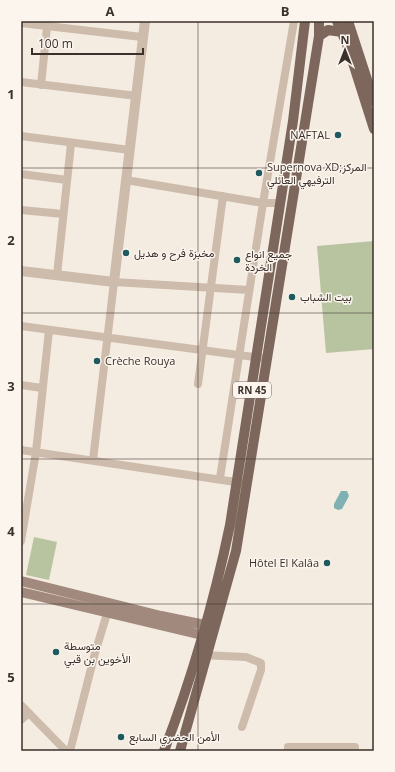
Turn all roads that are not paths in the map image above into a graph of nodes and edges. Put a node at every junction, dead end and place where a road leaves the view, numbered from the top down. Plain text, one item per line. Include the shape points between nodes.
1 (145, 21) edge
2 (294, 21) edge
3 (305, 21) edge
4 (319, 21) edge
5 (337, 21) edge
6 (348, 21) edge
7 (21, 23) edge
8 (47, 27) junction
9 (342, 32) junction
10 (319, 36) junction
11 (142, 37) junction
12 (21, 82) edge
13 (41, 85) junction
14 (137, 96) junction
15 (374, 101) edge
16 (374, 129) edge
17 (21, 136) edge
18 (71, 144) junction
19 (130, 150) junction
20 (21, 174) edge
21 (67, 180) junction
22 (126, 180) junction
23 (223, 196) junction
24 (263, 203) junction
25 (280, 203) junction
26 (21, 210) edge
27 (63, 214) junction
28 (21, 271) edge
29 (56, 275) junction
30 (114, 282) junction
31 (212, 288) junction
32 (249, 290) junction
33 (21, 326) edge
34 (49, 330) junction
35 (106, 337) junction
36 (202, 351) junction
37 (239, 356) junction
38 (256, 358) junction
39 (267, 359) junction
40 (198, 384) dead end
41 (21, 385) edge
42 (42, 388) junction
43 (21, 450) edge
44 (36, 452) junction
45 (93, 460) junction
46 (220, 478) junction
47 (238, 482) junction
48 (248, 484) junction
49 (24, 509) edge
50 (21, 541) edge
51 (21, 581) edge
52 (21, 592) edge
53 (108, 608) junction
54 (205, 625) junction
55 (202, 635) junction
56 (197, 654) junction
57 (207, 656) junction
58 (21, 705) edge
59 (29, 713) junction
60 (21, 720) edge
61 (242, 727) dead end
62 (315, 749) edge
63 (66, 751) edge
64 (70, 751) edge
65 (164, 751) edge
66 (180, 751) edge
67 (288, 751) edge
68 (355, 751) edge

1 - 11 street
2 - 24 street
3 - 25 main road, RN 45
4 - 10 main road, RN 45
5 - 9 main road
6 - 15 main road
7 - 8 street
8 - 11 street
8 - 13 street
9 - 10 main road via 328,30
9 - 16 main road
10 - 39 main road, RN 45
11 - 14 street
12 - 13 street
13 - 14 street
14 - 19 street
17 - 18 street
18 - 19 street
18 - 21 street
19 - 22 street
20 - 21 street
21 - 27 street
22 - 23 street
22 - 30 street
23 - 24 street
23 - 31 street
24 - 25 street
24 - 32 street
25 - 38 main road, RN 45
26 - 27 street
27 - 29 street
28 - 29 street
29 - 30 street
30 - 31 street
30 - 35 street
31 - 32 street
31 - 36 street
32 - 37 street
33 - 34 street
34 - 35 street
34 - 42 street
35 - 36 street
35 - 45 street
36 - 37 street
36 - 40 street
37 - 38 street
37 - 46 street
38 - 39 street
38 - 47 main road, RN 45
39 - 48 main road, RN 45
41 - 42 street
42 - 44 street
43 - 44 street
44 - 45 street
44 - 49 street
45 - 46 street
46 - 47 street
47 - 48 street
47 - 54 main road, RN 45 via 218,581
48 - 57 main road, RN 45 via 236,550
49 - 50 street
51 - 53 main road
52 - 53 main road
53 - 54 main road
53 - 55 main road
53 - 64 street
54 - 55 main road, RN 45
55 - 56 main road, RN 45
56 - 57 street
56 - 65 main road, RN 45
57 - 61 street via 246,657 261,662 261,670
57 - 66 main road, RN 45
58 - 59 street
59 - 60 street
59 - 63 street
62 - 67 street via 288,747
62 - 68 street via 355,747

